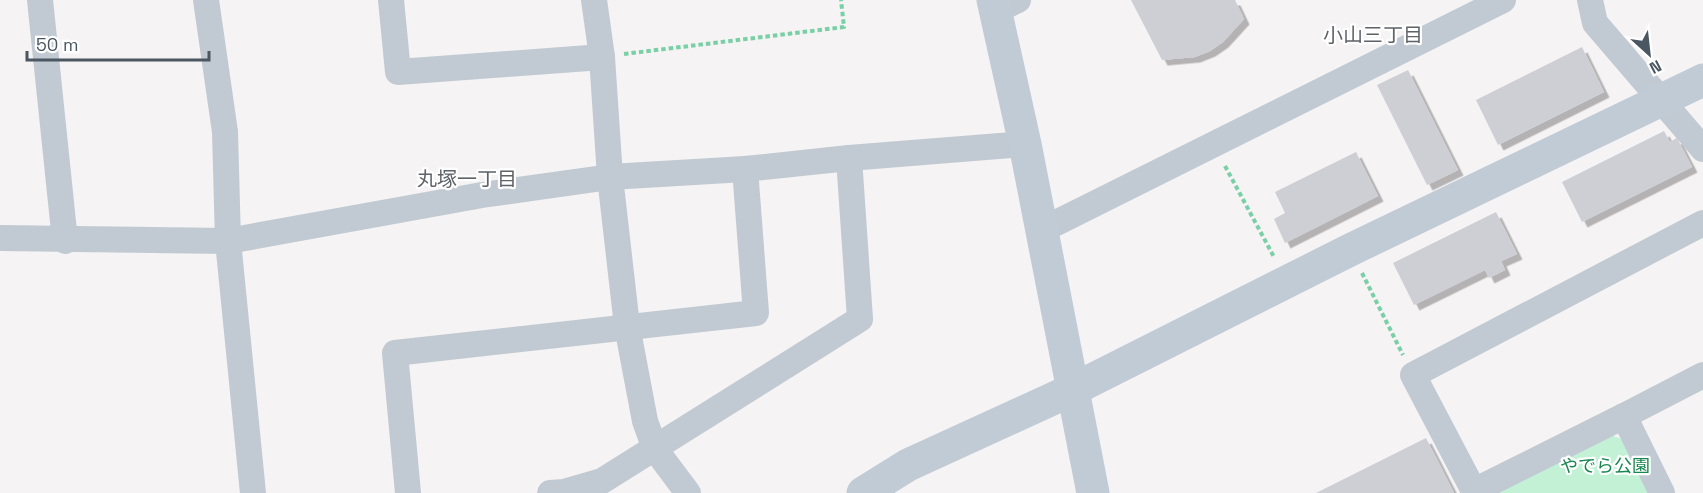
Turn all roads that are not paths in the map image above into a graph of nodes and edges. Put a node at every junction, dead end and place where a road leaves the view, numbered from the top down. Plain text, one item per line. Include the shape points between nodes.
1 (40, 0) edge
2 (206, 0) edge
3 (391, 0) edge
4 (594, 0) edge
5 (1503, 0) edge
6 (1590, 0) edge
7 (1002, 4) edge
8 (602, 57) junction
9 (1703, 80) edge
10 (1662, 101) junction
11 (1024, 144) junction
12 (1703, 149) edge
13 (849, 158) junction
14 (745, 169) junction
15 (610, 177) junction
16 (1703, 223) edge
17 (1042, 230) junction
18 (0, 238) edge
19 (65, 241) junction
20 (228, 241) junction
21 (627, 326) junction
22 (1703, 375) edge
23 (1074, 389) junction
24 (1624, 416) junction
25 (655, 449) junction
26 (1475, 492) edge
27 (253, 493) edge
28 (408, 493) edge
29 (560, 493) edge
30 (688, 493) edge
31 (863, 493) edge
32 (1093, 493) edge
33 (1662, 493) edge

1 - 19 street
2 - 20 street via 225,132
3 - 8 street via 398,72
4 - 8 street
5 - 17 street
6 - 10 street via 1595,23
7 - 11 street
8 - 15 street
9 - 10 street
10 - 12 street
10 - 23 street via 1350,250
11 - 13 street
11 - 17 street
13 - 14 street
13 - 25 street via 861,319
14 - 15 street
14 - 21 street via 756,313
15 - 20 street via 482,195
15 - 21 street
16 - 26 street via 1413,375
17 - 23 street
18 - 19 street
19 - 20 street
20 - 27 street
21 - 25 street via 645,421
21 - 28 street via 395,353
22 - 24 street
23 - 31 street via 908,465
23 - 32 street
24 - 26 street
24 - 33 street
25 - 29 street via 602,481
25 - 30 street

